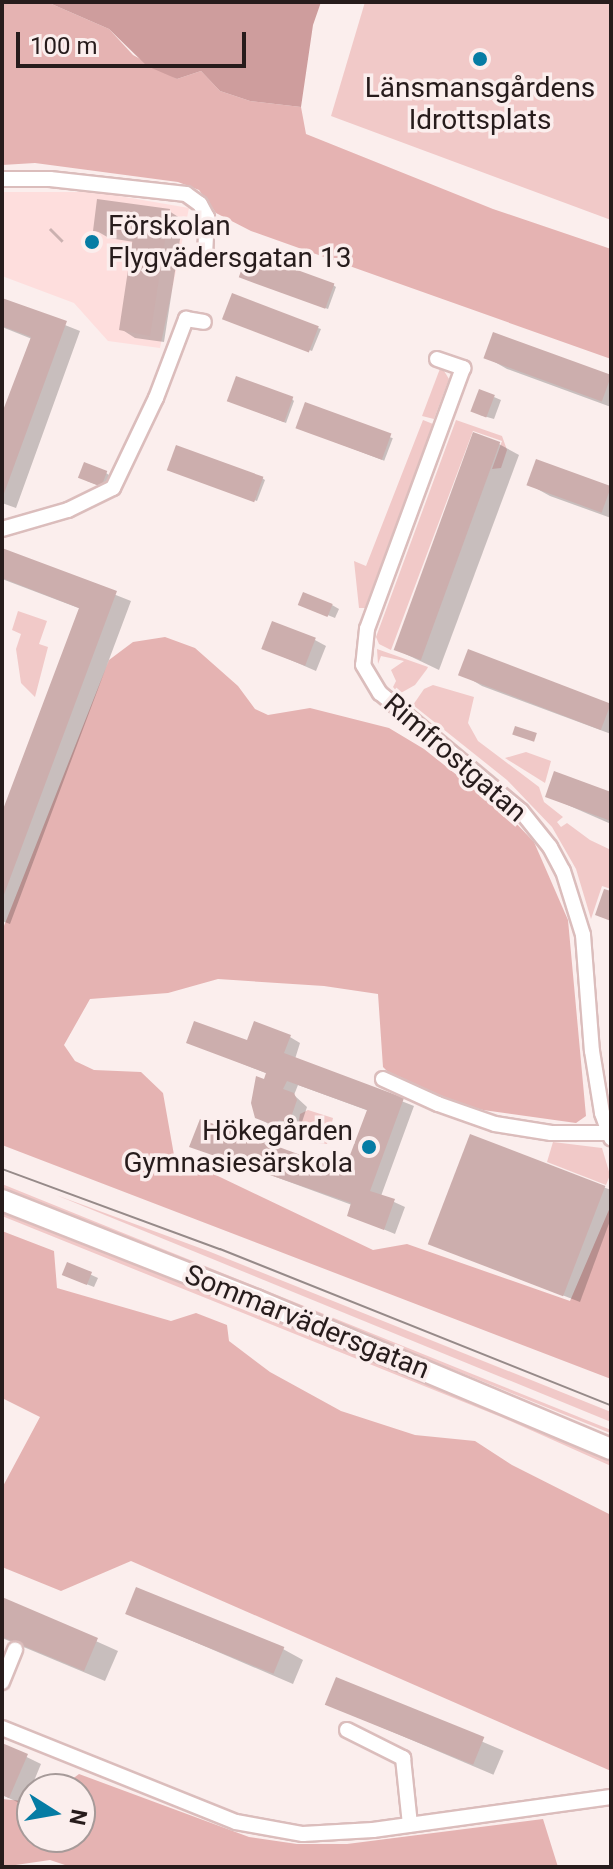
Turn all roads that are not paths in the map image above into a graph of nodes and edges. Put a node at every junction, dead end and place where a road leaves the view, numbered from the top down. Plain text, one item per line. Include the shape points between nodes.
1 (2, 179) edge
2 (205, 252) dead end
3 (204, 322) dead end
4 (437, 359) dead end
5 (2, 529) edge
6 (383, 1079) dead end
7 (610, 1136) edge
8 (2, 1200) edge
9 (611, 1449) edge
10 (15, 1649) dead end
11 (2, 1682) edge
12 (2, 1728) edge
13 (347, 1730) dead end
14 (611, 1797) edge
15 (410, 1825) junction

1 - 2 street via 186,194 207,217
3 - 5 street via 186,319 113,488 68,510
4 - 7 street, Rimfrostgatan via 463,368 367,629 363,665 380,693 521,811 563,871 583,935 592,1051
6 - 7 street, Rimfrostgatan via 495,1124
8 - 9 street, Sommarvädersgatan
10 - 11 street
12 - 15 street via 236,1822 303,1834
13 - 15 street via 403,1758
14 - 15 street

